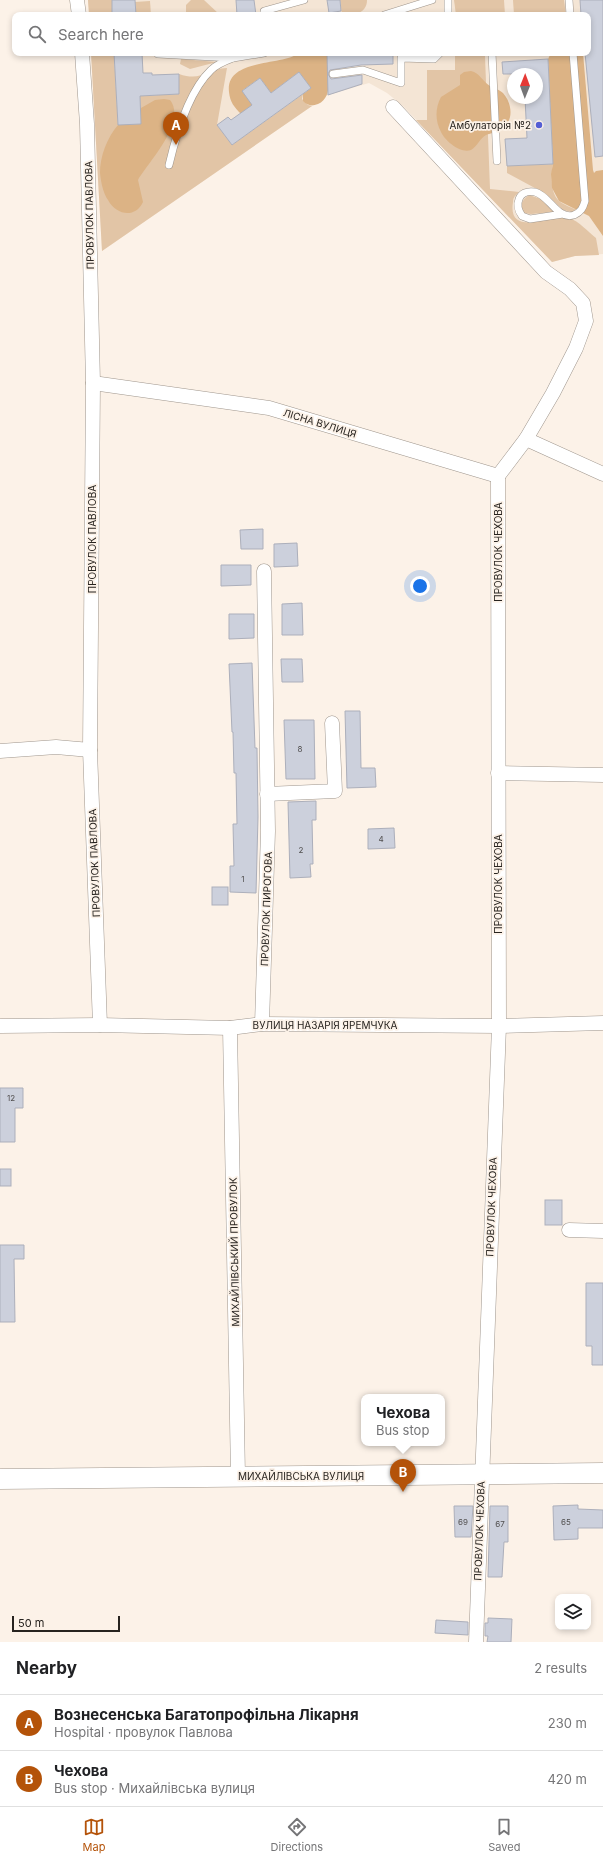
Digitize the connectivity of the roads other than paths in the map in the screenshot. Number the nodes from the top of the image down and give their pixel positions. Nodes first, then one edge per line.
1 (77, 0) edge
2 (304, 0) edge
3 (432, 0) edge
4 (448, 0) edge
5 (568, 0) edge
6 (79, 12) edge
7 (264, 12) edge
8 (394, 12) edge
9 (448, 12) edge
10 (570, 12) edge
11 (82, 56) edge
12 (232, 56) edge
13 (437, 56) edge
14 (492, 56) edge
15 (573, 56) edge
16 (333, 74) dead end
17 (393, 107) dead end
18 (497, 161) dead end
19 (169, 165) dead end
20 (563, 214) junction
21 (93, 383) junction
22 (526, 439) junction
23 (603, 474) edge
24 (498, 476) junction
25 (264, 571) dead end
26 (332, 723) dead end
27 (90, 750) junction
28 (0, 751) edge
29 (498, 773) junction
30 (603, 775) edge
31 (268, 794) junction
32 (603, 1023) edge
33 (262, 1024) junction
34 (100, 1025) junction
35 (0, 1026) edge
36 (499, 1026) junction
37 (230, 1028) junction
38 (569, 1230) dead end
39 (603, 1231) edge
40 (603, 1473) edge
41 (481, 1474) junction
42 (238, 1476) junction
43 (0, 1479) edge
44 (476, 1642) edge

1 - 6 street
2 - 7 lane
3 - 8 lane
4 - 9 lane
5 - 10 lane
11 - 21 street, ПРОВУЛОК ПАВЛОВА
12 - 19 lane
13 - 16 lane
14 - 18 lane
15 - 20 lane
17 - 22 street
20 - 20 lane
21 - 24 street, ЛІСНА ВУЛИЦЯ
21 - 27 street, ПРОВУЛОК ПАВЛОВА
22 - 23 street
22 - 24 street
24 - 29 street, ПРОВУЛОК ЧЕХОВА
25 - 31 street, ПРОВУЛОК ПИРОГОВА
26 - 31 street
27 - 28 street
27 - 34 street, ПРОВУЛОК ПАВЛОВА
29 - 30 street
29 - 36 street, ПРОВУЛОК ЧЕХОВА
31 - 33 street, ПРОВУЛОК ПИРОГОВА
32 - 36 street, ВУЛИЦЯ НАЗАРІЯ ЯРЕМЧУКА
33 - 36 street, ВУЛИЦЯ НАЗАРІЯ ЯРЕМЧУКА
33 - 37 street, ВУЛИЦЯ НАЗАРІЯ ЯРЕМЧУКА
34 - 35 street, ВУЛИЦЯ НАЗАРІЯ ЯРЕМЧУКА
34 - 37 street, ВУЛИЦЯ НАЗАРІЯ ЯРЕМЧУКА
36 - 41 street, ПРОВУЛОК ЧЕХОВА
37 - 42 street, МИХАЙЛІВСЬКИЙ ПРОВУЛОК
38 - 39 street
40 - 41 main road, МИХАЙЛІВСЬКА ВУЛИЦЯ
41 - 42 main road, МИХАЙЛІВСЬКА ВУЛИЦЯ
41 - 44 street, ПРОВУЛОК ЧЕХОВА
42 - 43 main road, МИХАЙЛІВСЬКА ВУЛИЦЯ

